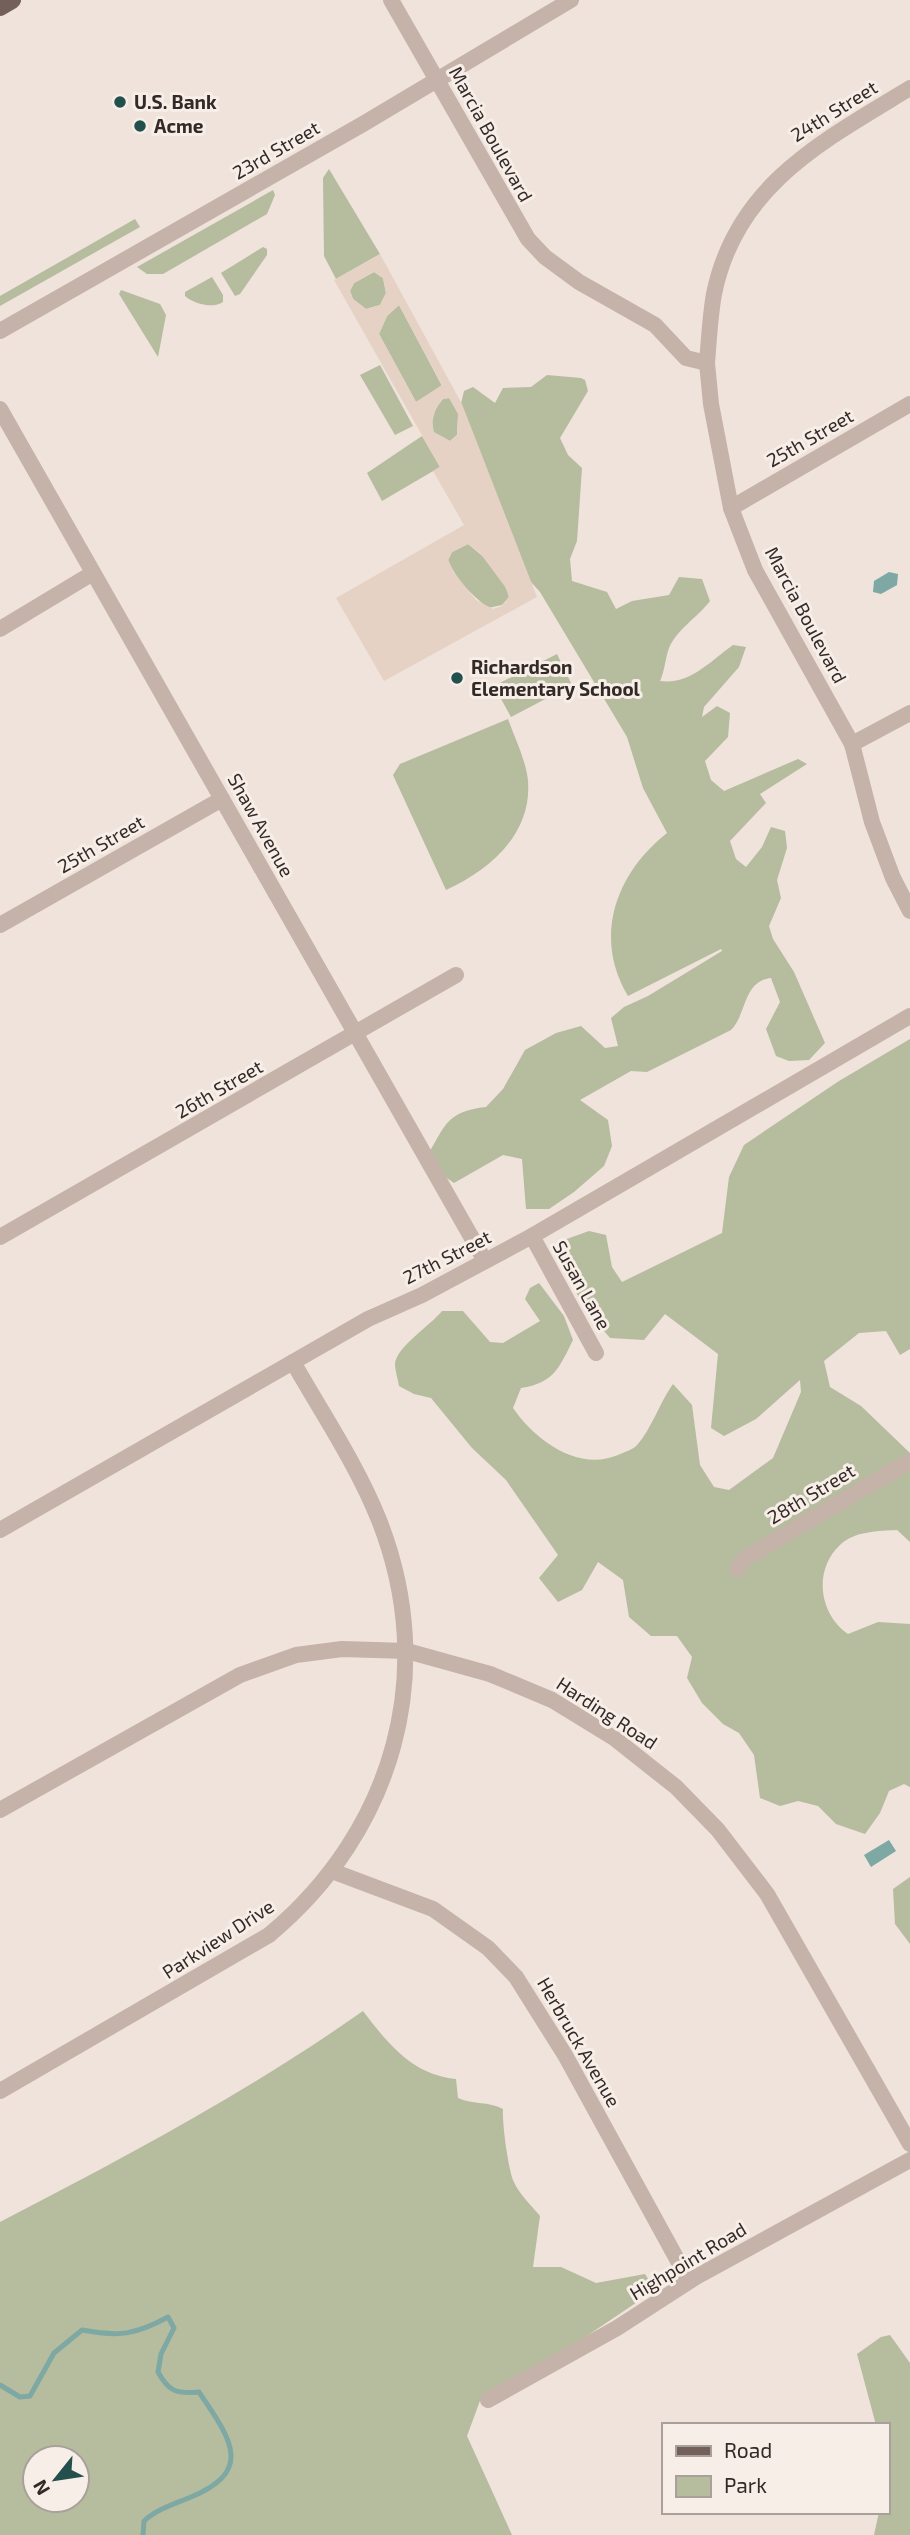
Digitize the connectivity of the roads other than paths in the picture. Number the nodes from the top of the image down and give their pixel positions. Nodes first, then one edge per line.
1 (12, 0) edge
2 (391, 0) edge
3 (570, 0) edge
4 (0, 7) edge
5 (437, 79) junction
6 (910, 88) edge
7 (0, 331) edge
8 (707, 363) junction
9 (910, 404) edge
10 (0, 410) edge
11 (731, 508) junction
12 (93, 573) junction
13 (0, 628) edge
14 (910, 713) edge
15 (852, 744) junction
16 (222, 799) junction
17 (910, 911) edge
18 (0, 925) edge
19 (456, 975) dead end
20 (910, 1016) edge
21 (356, 1035) junction
22 (532, 1236) junction
23 (0, 1237) edge
24 (485, 1261) junction
25 (596, 1353) dead end
26 (293, 1362) junction
27 (910, 1461) edge
28 (0, 1530) edge
29 (737, 1569) dead end
30 (407, 1651) junction
31 (0, 1810) edge
32 (332, 1871) junction
33 (0, 2091) edge
34 (910, 2144) edge
35 (910, 2160) edge
36 (689, 2281) junction
37 (488, 2400) dead end

1 - 4 main road
2 - 5 street, Marcia Boulevard
3 - 5 street, 23rd Street
5 - 7 street, 23rd Street
5 - 8 street, Marcia Boulevard
6 - 8 street, 24th Street
8 - 11 street, Marcia Boulevard
9 - 11 street, 25th Street
10 - 12 street, Shaw Avenue
11 - 15 street, Marcia Boulevard
12 - 13 street
12 - 16 street, Shaw Avenue
14 - 15 street
15 - 17 street, Marcia Boulevard
16 - 18 street, 25th Street
16 - 21 street, Shaw Avenue
19 - 21 street, 26th Street
20 - 22 street, 27th Street
21 - 23 street, 26th Street
21 - 24 street, Shaw Avenue
22 - 24 street, 27th Street
22 - 25 street, Susan Lane
24 - 26 street, 27th Street
26 - 28 street, 27th Street
26 - 30 street, Parkview Drive
27 - 29 street, 28th Street
30 - 31 street, Harding Road
30 - 32 street, Parkview Drive
30 - 34 street, Harding Road
32 - 33 street, Parkview Drive
32 - 36 street, Herbruck Avenue
35 - 36 street, Highpoint Road
36 - 37 street, Highpoint Road

